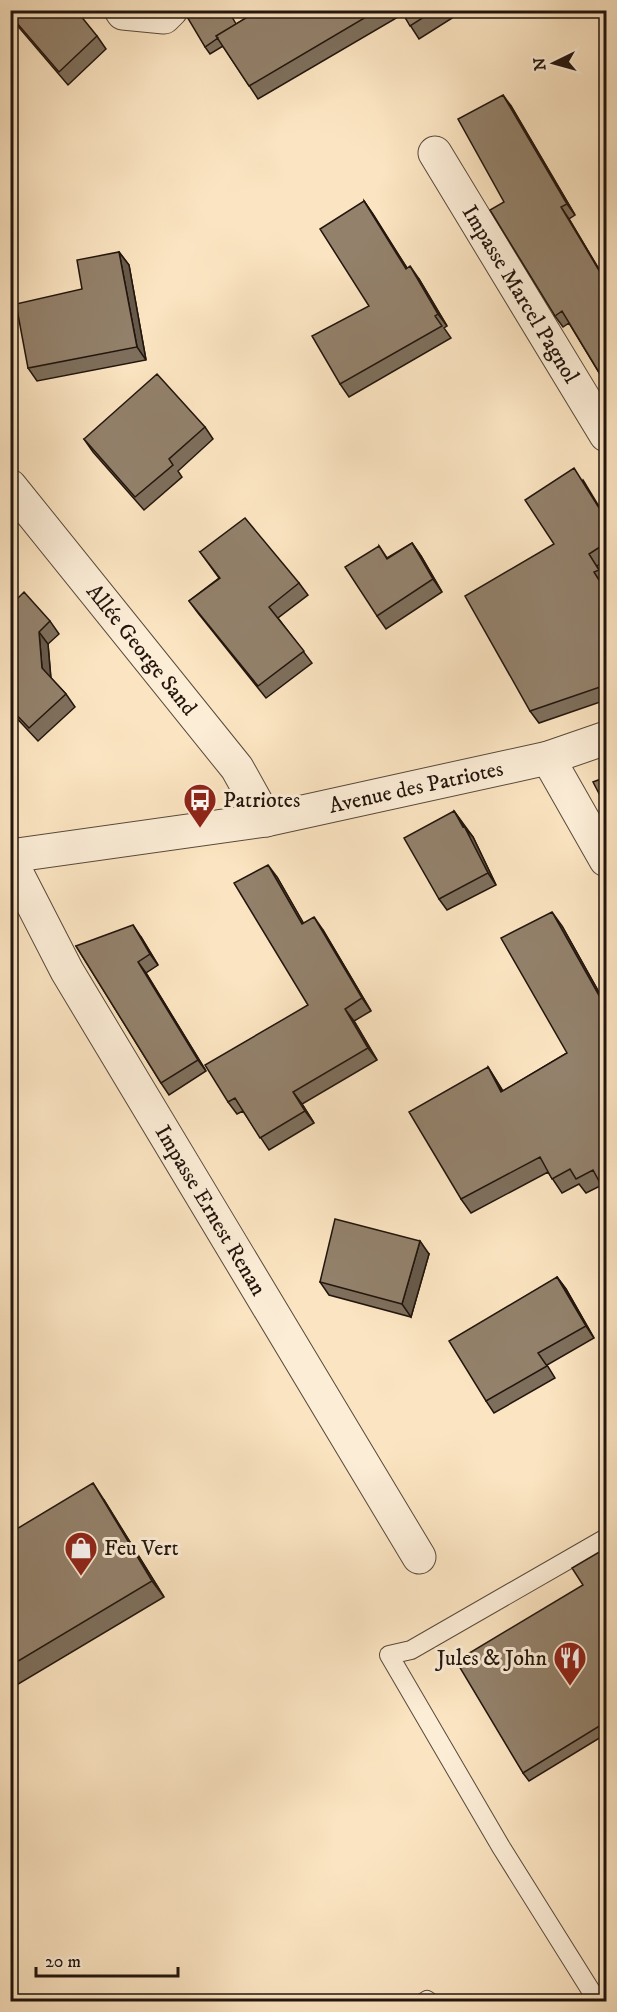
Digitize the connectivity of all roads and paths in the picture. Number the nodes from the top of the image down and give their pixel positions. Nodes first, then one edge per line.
1 (121, 10) edge
2 (171, 10) edge
3 (435, 153) dead end
4 (606, 435) edge
5 (10, 486) edge
6 (606, 738) edge
7 (548, 758) junction
8 (266, 820) junction
9 (10, 858) edge
10 (606, 860) edge
11 (606, 1538) edge
12 (419, 1557) dead end
13 (424, 2001) edge
14 (430, 2001) edge
15 (598, 2001) edge

1 - 2 street
3 - 4 street, Impasse Marcel Pagnol
5 - 8 street, Allée George Sand
6 - 7 street, Avenue des Patriotes
7 - 8 street, Avenue des Patriotes
7 - 10 street
8 - 9 street, Avenue des Patriotes
9 - 12 street, Impasse Ernest Renan
11 - 15 lane
13 - 14 lane

